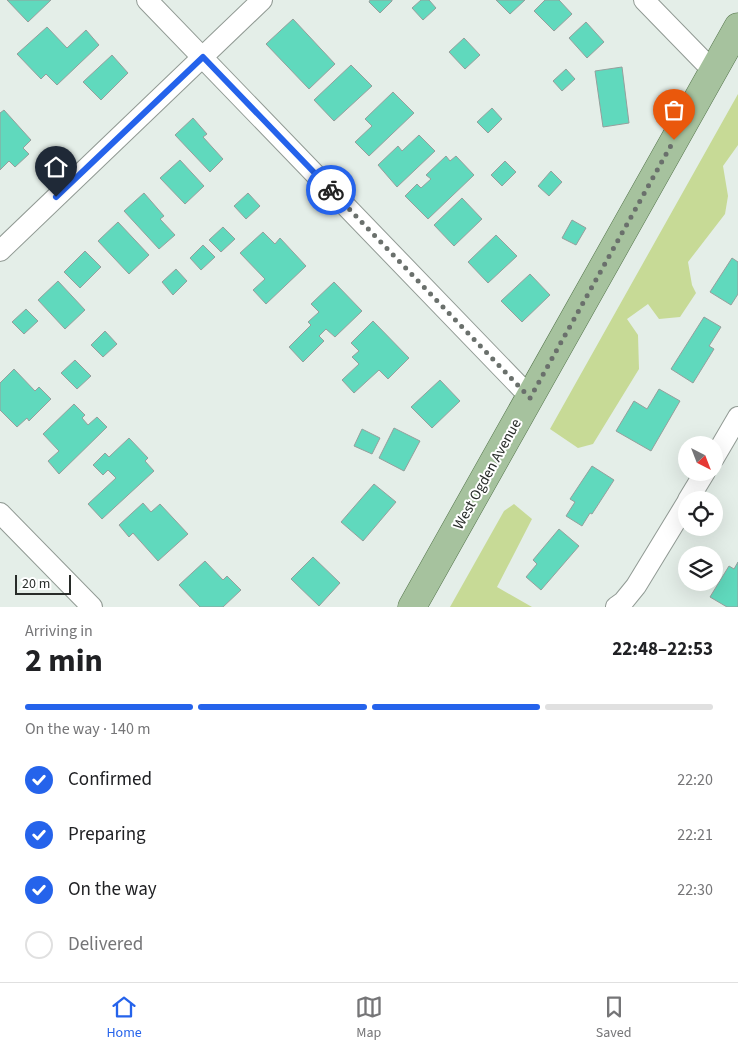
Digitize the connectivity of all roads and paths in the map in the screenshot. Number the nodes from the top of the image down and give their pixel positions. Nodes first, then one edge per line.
1 (147, 0) edge
2 (262, 0) edge
3 (644, 0) edge
4 (738, 27) edge
5 (203, 57) junction
6 (713, 71) junction
7 (0, 251) edge
8 (530, 398) junction
9 (738, 417) edge
10 (723, 443) edge
11 (0, 512) edge
12 (678, 517) edge
13 (92, 607) edge
14 (412, 607) edge
15 (616, 607) edge

1 - 5 street
2 - 5 street
3 - 6 street
4 - 6 main road, West Ogden Avenue
5 - 7 street
5 - 8 street
6 - 8 main road, West Ogden Avenue
8 - 14 main road, West Ogden Avenue
9 - 10 street
11 - 13 street
12 - 15 street

